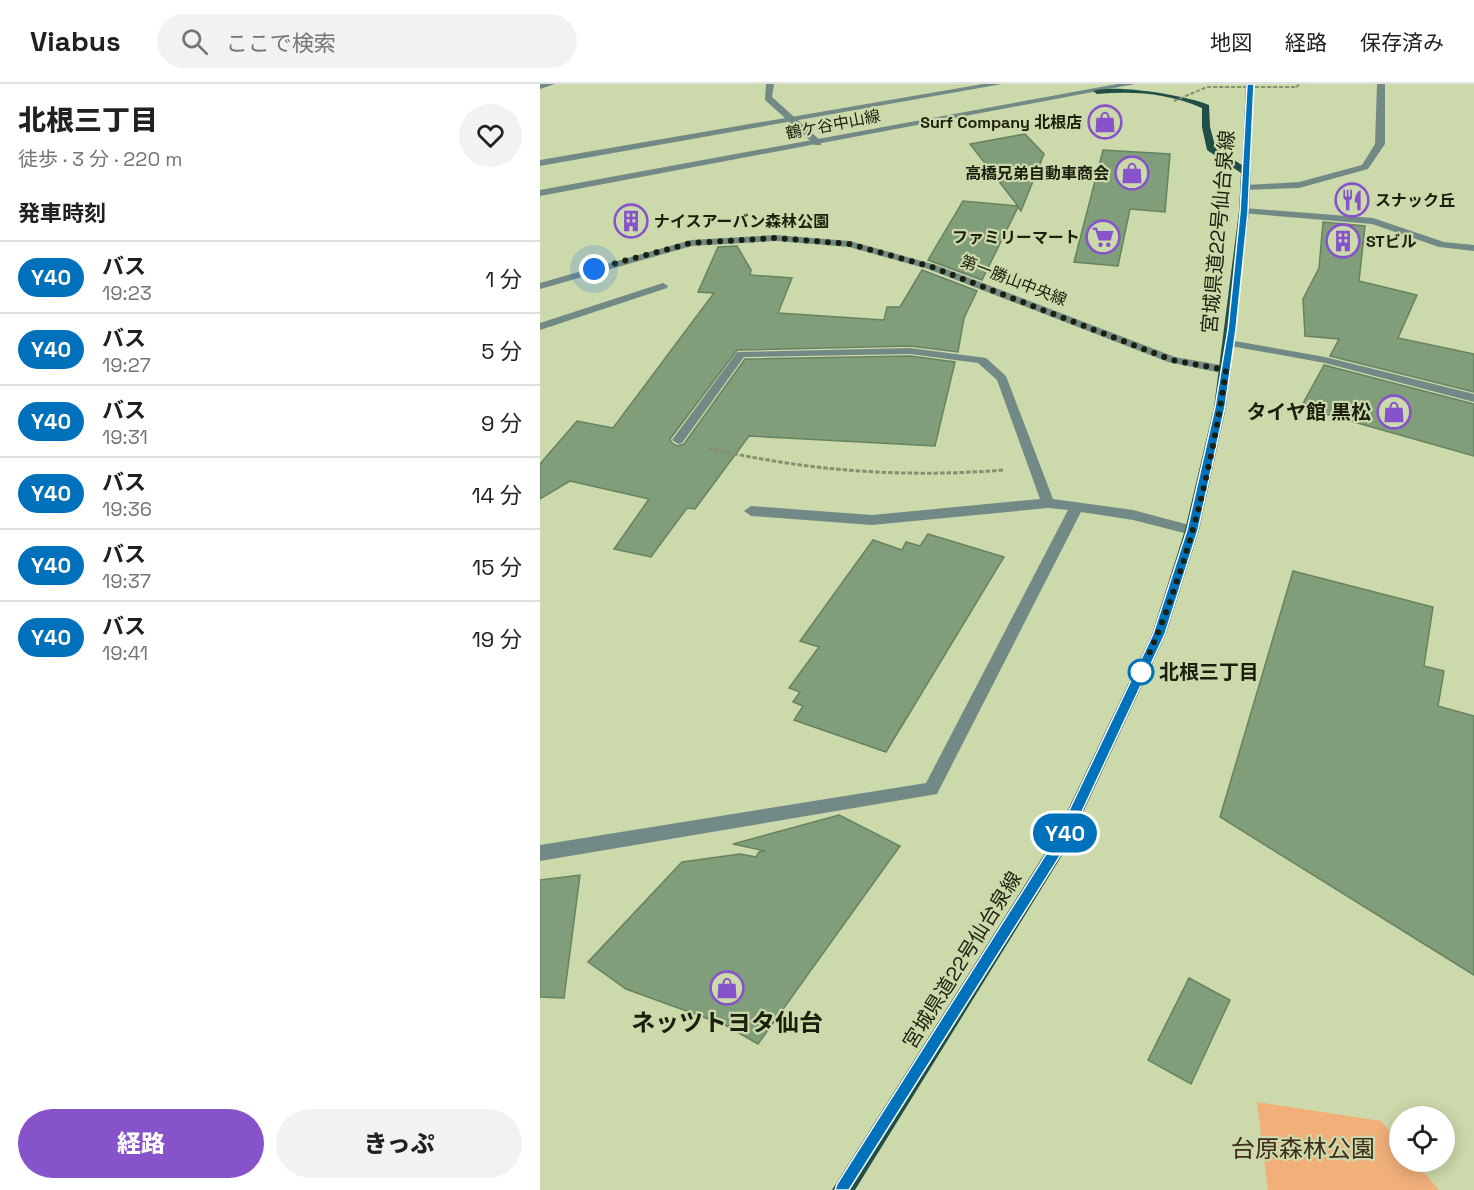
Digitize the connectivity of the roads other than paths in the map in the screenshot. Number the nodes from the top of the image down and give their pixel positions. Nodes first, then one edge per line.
1 (551, 84) edge
2 (770, 84) edge
3 (998, 84) edge
4 (1131, 84) edge
5 (1250, 84) edge
6 (1381, 84) edge
7 (540, 86) edge
8 (1097, 91) junction
9 (795, 120) junction
10 (818, 143) junction
11 (540, 163) edge
12 (1247, 173) junction
13 (1246, 189) junction
14 (540, 193) edge
15 (1244, 212) junction
16 (1474, 248) edge
17 (540, 286) edge
18 (663, 286) dead end
19 (540, 327) edge
20 (1229, 343) junction
21 (1226, 370) junction
22 (1474, 398) edge
23 (678, 440) road end
24 (1048, 503) junction
25 (1076, 508) junction
26 (751, 511) dead end
27 (1192, 530) junction
28 (540, 853) edge
29 (843, 1190) edge

1 - 7 street
2 - 9 street
3 - 9 street
4 - 8 street, 鶴ケ谷中山線
5 - 12 main road, 宮城県道22号仙台泉線
6 - 13 street
8 - 10 street, 鶴ケ谷中山線
8 - 12 main road
9 - 10 street
9 - 11 street
10 - 14 street, 鶴ケ谷中山線
12 - 13 main road, 宮城県道22号仙台泉線
13 - 15 main road, 宮城県道22号仙台泉線
15 - 16 street
15 - 20 main road, 宮城県道22号仙台泉線
17 - 21 street, 第一勝山中央線
18 - 19 street
20 - 21 main road, 宮城県道22号仙台泉線
20 - 22 street
21 - 27 main road, 宮城県道22号仙台泉線
23 - 24 street
24 - 25 street
24 - 26 street
25 - 27 street
25 - 28 street
27 - 29 main road, 宮城県道22号仙台泉線

